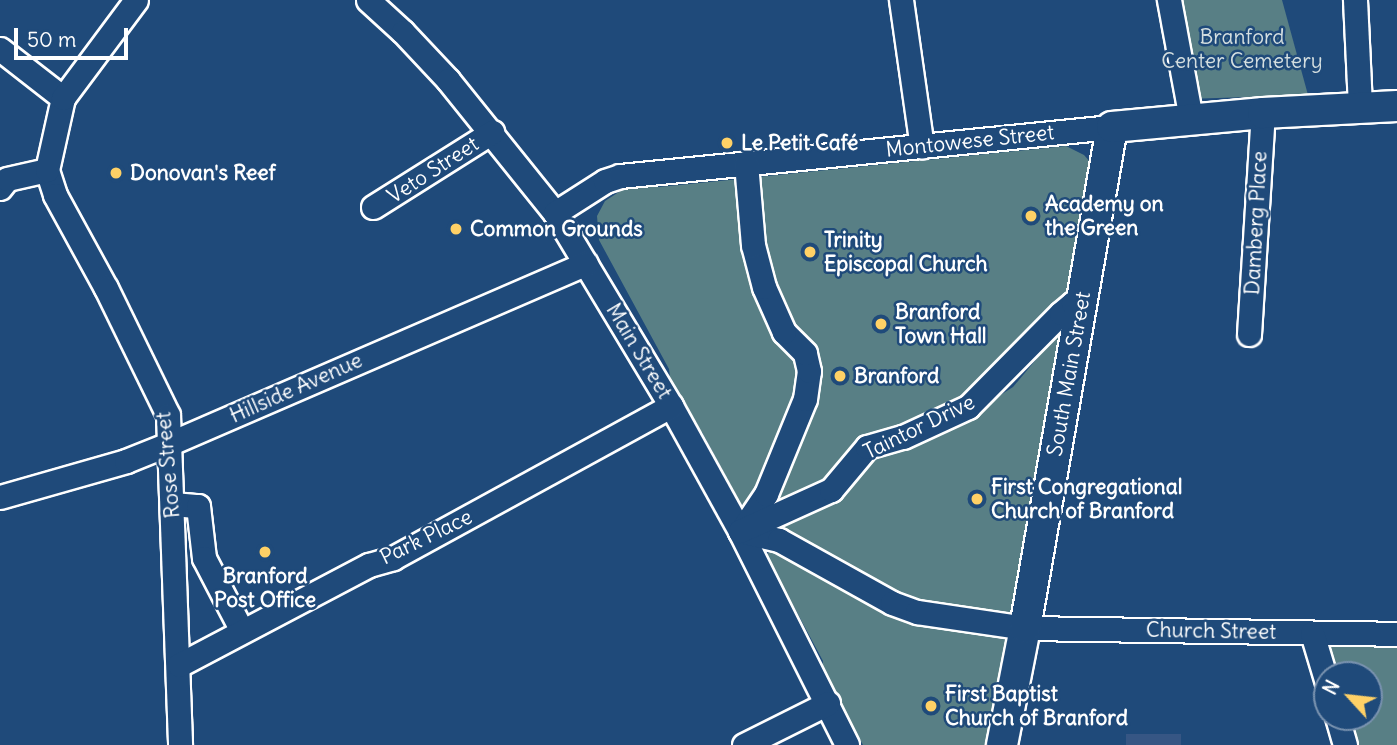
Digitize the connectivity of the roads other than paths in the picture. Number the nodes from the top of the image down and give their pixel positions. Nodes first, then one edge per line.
1 (136, 0) edge
2 (368, 0) edge
3 (901, 0) edge
4 (1169, 0) edge
5 (1356, 0) edge
6 (0, 49) edge
7 (63, 98) junction
8 (1397, 106) edge
9 (1360, 107) junction
10 (1263, 113) junction
11 (1191, 119) junction
12 (1112, 127) junction
13 (492, 132) junction
14 (922, 147) junction
15 (746, 163) junction
16 (47, 170) junction
17 (0, 187) edge
18 (373, 207) dead end
19 (555, 213) junction
20 (586, 263) junction
21 (1082, 300) junction
22 (1250, 334) dead end
23 (671, 406) junction
24 (171, 443) junction
25 (0, 497) edge
26 (173, 504) junction
27 (740, 531) junction
28 (1025, 628) junction
29 (242, 631) junction
30 (1312, 633) junction
31 (1397, 634) edge
32 (1320, 661) edge
33 (179, 665) junction
34 (828, 703) junction
35 (180, 745) edge
36 (744, 745) edge
37 (848, 745) edge
38 (1002, 745) edge

1 - 7 street
2 - 13 street, Main Street
3 - 14 street
4 - 11 street
5 - 9 street
6 - 7 street
7 - 16 street
8 - 9 main road, Montowese Street
9 - 10 main road, Montowese Street
10 - 11 main road, Montowese Street
10 - 22 street, Damberg Place
11 - 12 main road, Montowese Street
12 - 14 street, Montowese Street
12 - 21 main road, South Main Street
13 - 18 street, Veto Street
13 - 19 street, Main Street
14 - 15 street, Montowese Street
15 - 19 street, Montowese Street
15 - 27 street
16 - 17 street
16 - 24 street, Rose Street
19 - 20 street, Main Street
20 - 23 street, Main Street
20 - 24 street, Hillside Avenue
21 - 27 street, Taintor Drive
21 - 28 main road, South Main Street
23 - 27 street, Main Street
23 - 29 street, Park Place
24 - 25 street, Hillside Avenue
24 - 26 street, Rose Street
26 - 29 street
26 - 33 street, Rose Street
27 - 28 street, Church Street
27 - 34 street, Main Street
28 - 30 street, Church Street
28 - 38 main road, South Main Street
29 - 33 street, Park Place
30 - 31 street, Church Street
30 - 32 street
33 - 35 street, Rose Street
34 - 36 street
34 - 37 street, Main Street

